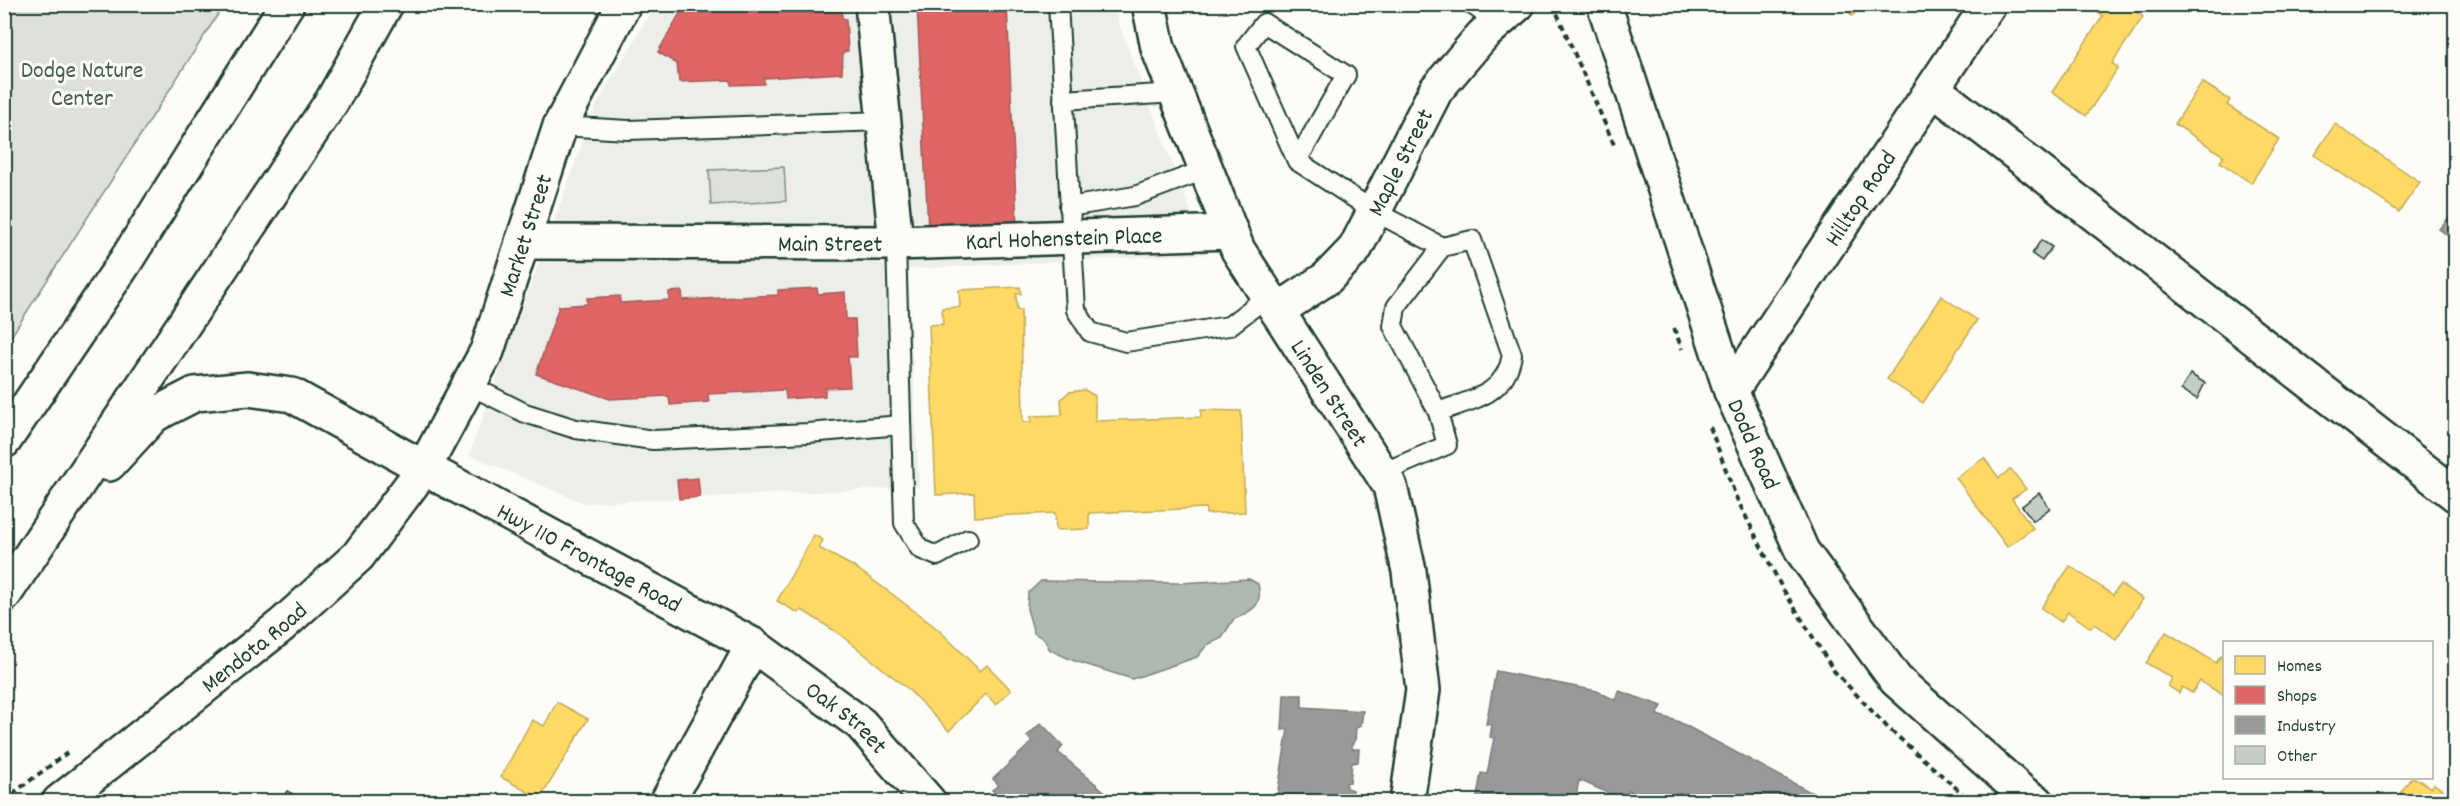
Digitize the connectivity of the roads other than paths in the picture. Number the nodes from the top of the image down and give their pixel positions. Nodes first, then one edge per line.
1 (287, 4) edge
2 (386, 4) edge
3 (624, 4) edge
4 (872, 4) edge
5 (1058, 4) edge
6 (1149, 4) edge
7 (1604, 4) edge
8 (1989, 4) edge
9 (1495, 10) edge
10 (1933, 88) junction
11 (1176, 93) junction
12 (1063, 100) junction
13 (883, 121) junction
14 (560, 126) junction
15 (1297, 161) junction
16 (1207, 169) junction
17 (1374, 211) junction
18 (1070, 222) junction
19 (1231, 232) junction
20 (522, 242) junction
21 (896, 243) junction
22 (1442, 247) junction
23 (1272, 303) junction
24 (469, 386) junction
25 (1731, 391) junction
26 (1438, 412) junction
27 (902, 425) junction
28 (4, 441) edge
29 (424, 468) junction
30 (1382, 473) junction
31 (2456, 495) edge
32 (47, 532) junction
33 (968, 539) dead end
34 (4, 595) edge
35 (753, 645) junction
36 (59, 801) edge
37 (667, 801) edge
38 (928, 801) edge
39 (1407, 801) edge
40 (2037, 801) edge

1 - 28 main road
2 - 32 main road
3 - 14 main road, Market Street
4 - 13 main road, Main Street
5 - 12 lane
6 - 11 main road, Linden Street
7 - 25 main road, Dodd Road
8 - 10 main road, Hilltop Road
9 - 17 main road, Maple Street
10 - 25 main road, Hilltop Road
10 - 31 main road
11 - 12 lane
11 - 16 main road, Linden Street
12 - 18 lane
13 - 14 lane
13 - 21 main road, Main Street
14 - 20 main road, Market Street
15 - 15 lane
15 - 17 lane
16 - 18 lane
16 - 19 main road, Linden Street
17 - 22 lane
17 - 23 main road, Maple Street
18 - 19 main road, Karl Hohenstein Place
18 - 21 main road, Karl Hohenstein Place
18 - 23 lane
19 - 23 main road, Linden Street
20 - 21 main road, Main Street
20 - 24 main road, Market Street
21 - 27 lane
22 - 26 lane
22 - 26 lane
23 - 30 main road, Linden Street
24 - 27 lane
24 - 29 main road, Market Street
25 - 40 main road, Dodd Road
26 - 30 lane
27 - 33 lane
29 - 32 main road, Hwy 110 Frontage Road
29 - 35 main road, Hwy 110 Frontage Road
29 - 36 main road, Mendota Road
30 - 39 main road, Linden Street
32 - 34 main road
35 - 37 main road
35 - 38 main road, Oak Street

